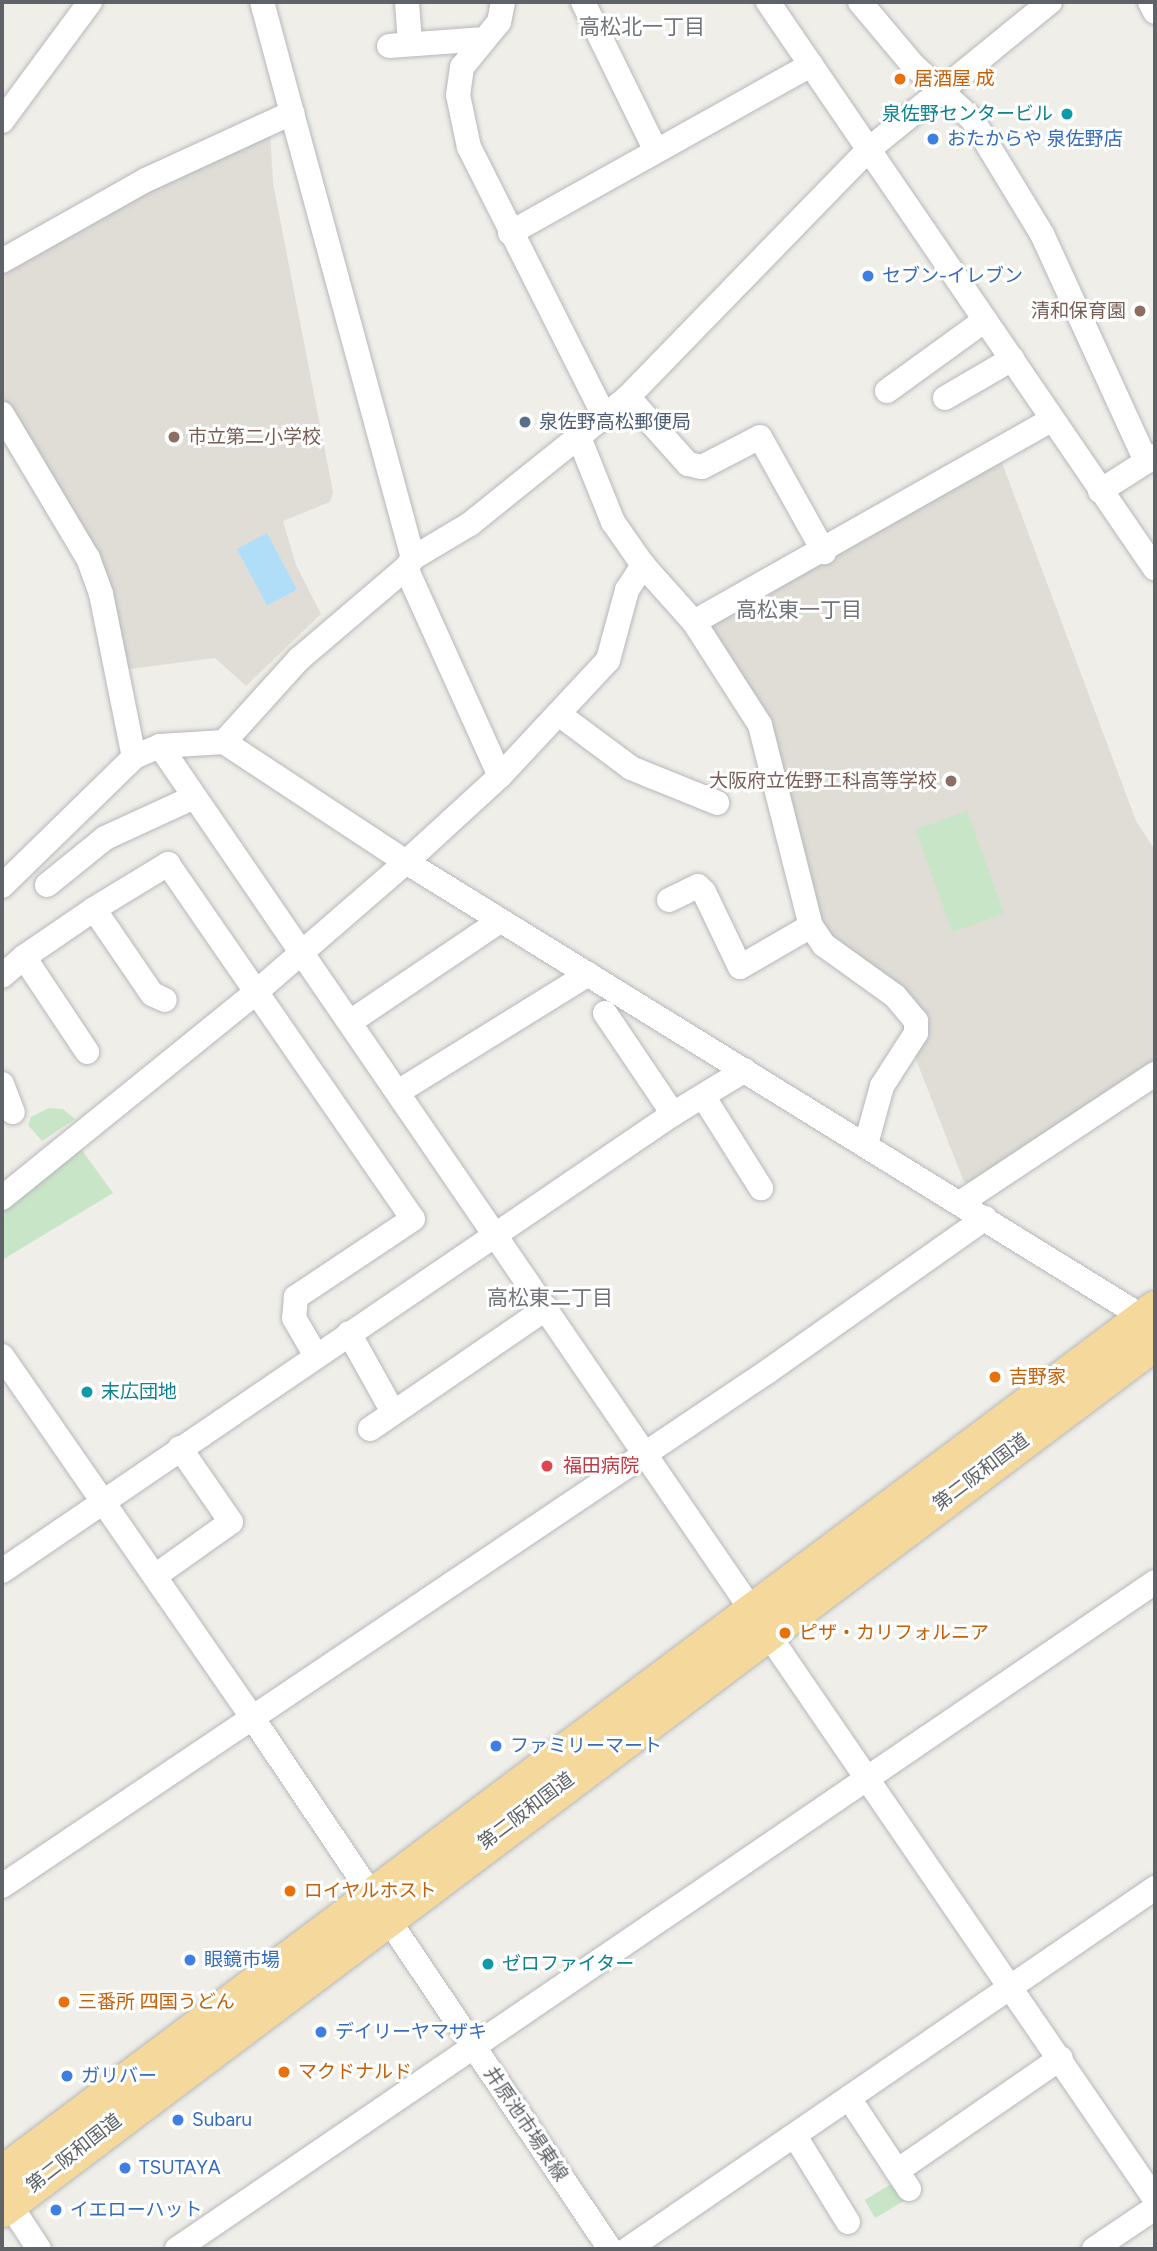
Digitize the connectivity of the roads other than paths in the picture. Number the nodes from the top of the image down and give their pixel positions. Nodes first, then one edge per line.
1 (90, 2) edge
2 (262, 2) edge
3 (407, 2) edge
4 (503, 2) edge
5 (583, 2) edge
6 (768, 2) edge
7 (860, 2) edge
8 (1050, 2) edge
9 (1150, 2) edge
10 (1155, 12) edge
11 (485, 38) junction
12 (811, 65) junction
13 (944, 89) junction
14 (292, 113) junction
15 (2, 121) edge
16 (655, 149) junction
17 (869, 149) junction
18 (510, 233) junction
19 (2, 261) edge
20 (985, 320) junction
21 (1012, 359) junction
22 (887, 391) dead end
23 (628, 397) junction
24 (945, 398) dead end
25 (2, 414) edge
26 (603, 414) junction
27 (1051, 420) junction
28 (578, 435) junction
29 (1150, 458) edge
30 (1100, 491) junction
31 (824, 552) junction
32 (410, 563) junction
33 (643, 565) junction
34 (1155, 569) edge
35 (694, 622) junction
36 (560, 715) junction
37 (224, 743) junction
38 (160, 746) junction
39 (134, 757) junction
40 (500, 776) junction
41 (194, 797) junction
42 (717, 803) dead end
43 (406, 862) junction
44 (47, 885) dead end
45 (2, 886) edge
46 (669, 900) dead end
47 (94, 909) junction
48 (500, 921) junction
49 (811, 926) junction
50 (299, 953) junction
51 (24, 957) junction
52 (588, 974) junction
53 (2, 976) edge
54 (255, 993) junction
55 (165, 1000) dead end
56 (605, 1013) dead end
57 (350, 1022) junction
58 (87, 1052) dead end
59 (746, 1070) junction
60 (1155, 1073) edge
61 (2, 1084) edge
62 (398, 1092) junction
63 (703, 1096) junction
64 (13, 1112) dead end
65 (673, 1114) junction
66 (866, 1144) junction
67 (761, 1188) dead end
68 (2, 1198) edge
69 (960, 1203) junction
70 (985, 1218) junction
71 (496, 1234) junction
72 (547, 1308) junction
73 (1152, 1323) edge
74 (349, 1334) junction
75 (2, 1356) edge
76 (316, 1356) junction
77 (393, 1412) junction
78 (370, 1429) dead end
79 (180, 1448) junction
80 (644, 1452) junction
81 (104, 1500) junction
82 (2, 1571) edge
83 (155, 1576) junction
84 (1155, 1582) edge
85 (761, 1619) junction
86 (252, 1717) junction
87 (867, 1776) junction
88 (2, 1886) edge
89 (1155, 1888) edge
90 (376, 1907) junction
91 (1013, 1987) junction
92 (473, 2045) junction
93 (1061, 2058) junction
94 (849, 2098) junction
95 (795, 2136) junction
96 (4, 2195) edge
97 (1155, 2199) edge
98 (1155, 2208) edge
99 (848, 2222) dead end
100 (39, 2249) edge
101 (177, 2249) edge
102 (610, 2249) edge
103 (628, 2249) edge
104 (1094, 2249) edge

1 - 15 street
2 - 14 street
3 - 11 street
4 - 11 street
5 - 16 street
6 - 12 street
7 - 13 street
8 - 13 street
9 - 10 street
11 - 18 street
12 - 16 street
12 - 17 street
13 - 17 street
13 - 29 street
14 - 19 street
14 - 32 street
16 - 18 street
17 - 20 street
17 - 23 street
18 - 26 street
20 - 21 street
20 - 22 street
21 - 24 street
21 - 27 street
23 - 26 street
23 - 31 street
25 - 39 street
26 - 28 street
27 - 30 street
27 - 31 street
28 - 32 street
28 - 33 street
29 - 30 street
30 - 34 street
31 - 35 street
32 - 37 street
32 - 40 street
33 - 35 street
33 - 36 street
35 - 49 street
36 - 40 street
36 - 42 street
37 - 38 street
37 - 43 street
38 - 39 street
38 - 41 street
39 - 45 street
40 - 43 street
41 - 44 street
41 - 50 street
43 - 48 street
43 - 50 street
46 - 49 street
47 - 51 street
47 - 54 street
47 - 55 street
48 - 52 street
48 - 57 street
49 - 66 street
50 - 54 street
50 - 57 street
51 - 53 street
51 - 58 street
52 - 59 street
52 - 62 street
54 - 68 street
54 - 76 street
56 - 65 street
57 - 62 street
59 - 63 street
59 - 66 street
60 - 69 street
61 - 64 street
62 - 71 street
63 - 65 street
63 - 67 street
65 - 71 street
66 - 69 street
69 - 70 street
70 - 73 street
70 - 80 street
71 - 72 street
71 - 74 street
72 - 77 street
72 - 80 street
73 - 85 highway, 第二阪和国道
74 - 76 street
74 - 77 street
75 - 81 street, 井原池市場東線
76 - 79 street
77 - 78 street
79 - 81 street
79 - 83 street
80 - 85 street
80 - 86 street
81 - 82 street
81 - 83 street, 井原池市場東線
83 - 86 street, 井原池市場東線
84 - 87 street
85 - 87 street
85 - 90 highway, 第二阪和国道
86 - 88 street
86 - 90 street, 井原池市場東線
87 - 91 street
87 - 92 street
89 - 91 street
90 - 92 street, 井原池市場東線
90 - 96 highway, 第二阪和国道
91 - 93 street
91 - 94 street
92 - 101 street
92 - 102 street, 井原池市場東線
93 - 94 street
93 - 97 street
94 - 95 street
95 - 99 street
95 - 103 street
96 - 100 street
98 - 104 street

